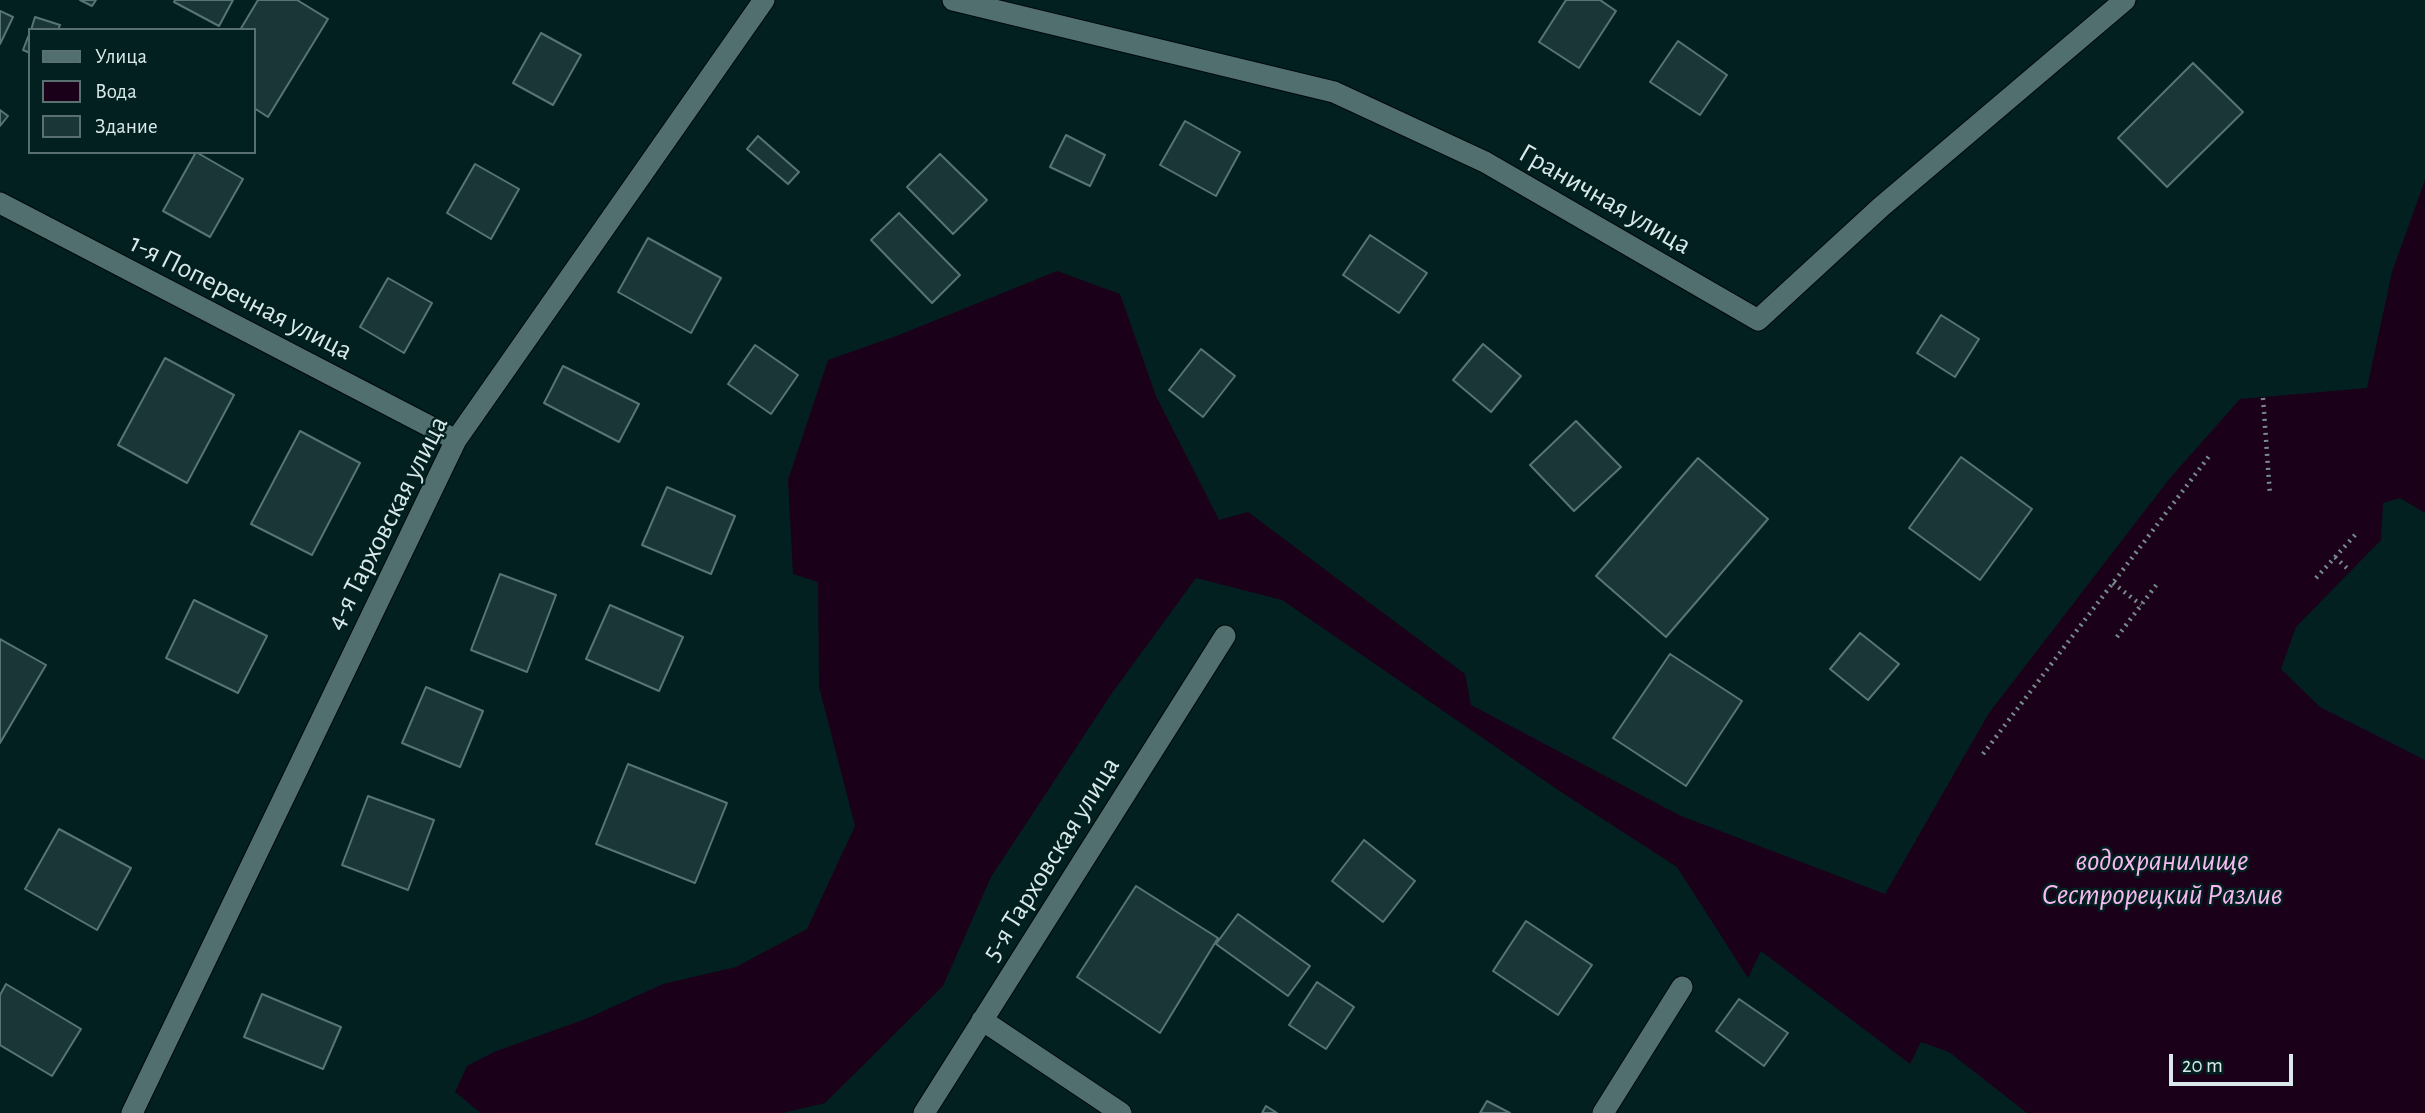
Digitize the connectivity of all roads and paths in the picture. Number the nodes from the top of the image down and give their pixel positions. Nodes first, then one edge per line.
1 (764, 0) edge
2 (953, 0) edge
3 (2125, 0) edge
4 (0, 203) edge
5 (2263, 398) dead end
6 (456, 440) junction
7 (2210, 455) dead end
8 (2270, 495) dead end
9 (2356, 534) dead end
10 (2335, 557) junction
11 (2350, 572) dead end
12 (2316, 578) dead end
13 (2113, 583) junction
14 (2157, 584) dead end
15 (2141, 605) junction
16 (1225, 635) dead end
17 (2117, 637) dead end
18 (1983, 754) dead end
19 (1682, 987) dead end
20 (982, 1020) junction
21 (132, 1113) edge
22 (924, 1113) edge
23 (1121, 1113) edge
24 (1603, 1113) edge

1 - 6 street, 4-я Тарховская улица
2 - 3 street, Граничная улица
4 - 6 street, 1-я Поперечная улица
5 - 8 path
6 - 21 street, 4-я Тарховская улица
7 - 13 path
9 - 10 path
10 - 11 path
10 - 12 path
13 - 15 path
13 - 18 path
14 - 15 path
15 - 17 path
16 - 20 street, 5-я Тарховская улица
19 - 24 street
20 - 22 street, 5-я Тарховская улица
20 - 23 street

